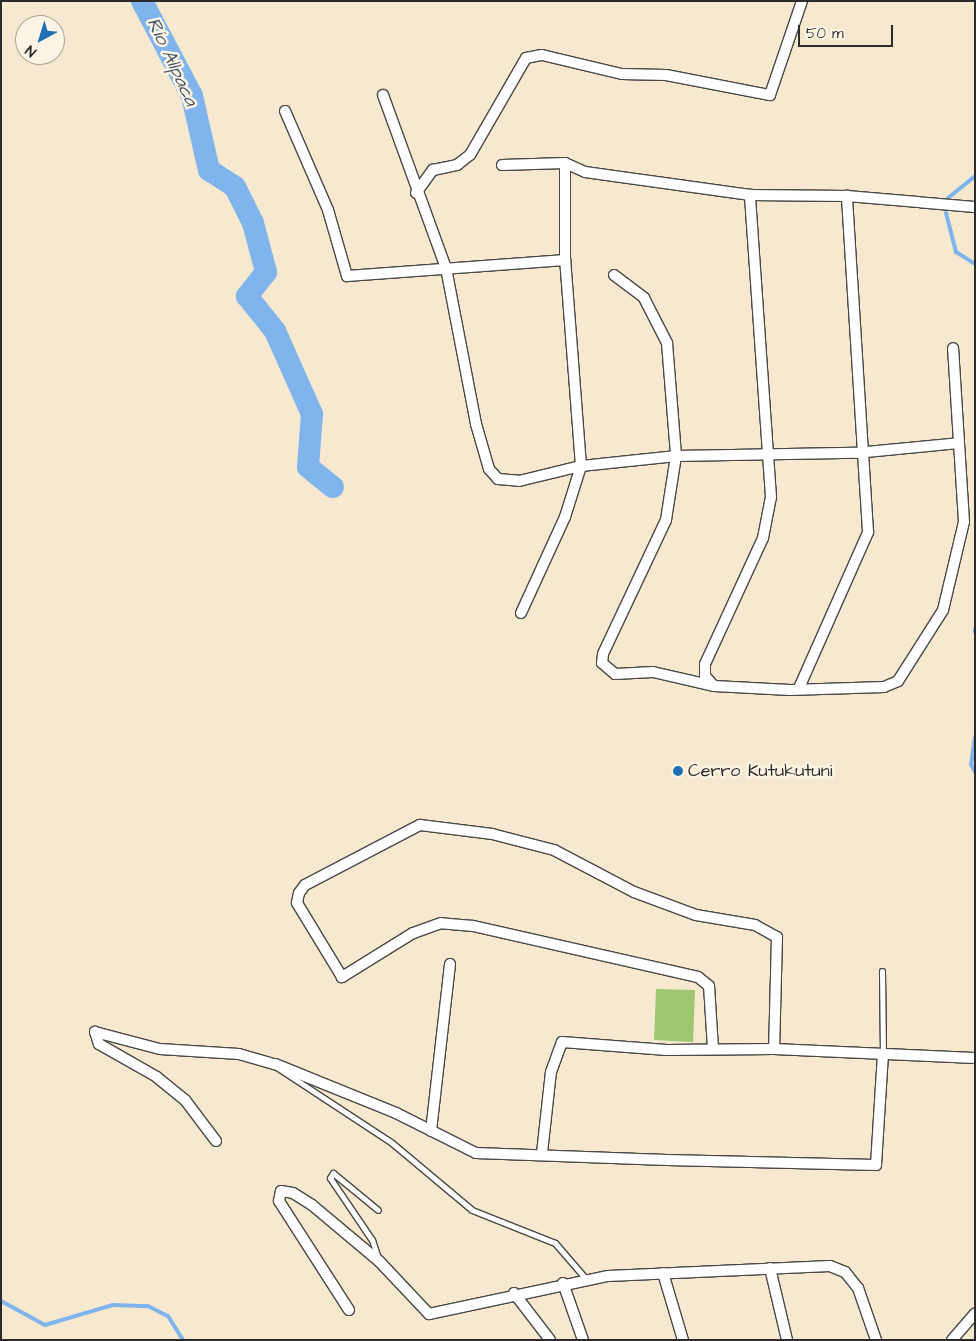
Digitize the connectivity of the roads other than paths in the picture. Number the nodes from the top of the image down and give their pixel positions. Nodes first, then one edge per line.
1 (802, 1) edge
2 (383, 95) dead end
3 (284, 111) dead end
4 (565, 163) junction
5 (502, 166) dead end
6 (416, 193) junction
7 (750, 195) junction
8 (847, 196) junction
9 (975, 206) edge
10 (565, 260) junction
11 (446, 268) junction
12 (614, 275) dead end
13 (953, 348) dead end
14 (959, 443) junction
15 (865, 448) junction
16 (770, 455) junction
17 (676, 456) junction
18 (581, 466) junction
19 (521, 613) dead end
20 (714, 686) junction
21 (799, 688) junction
22 (450, 964) dead end
23 (882, 971) dead end
24 (713, 1049) junction
25 (774, 1049) junction
26 (884, 1054) junction
27 (975, 1058) edge
28 (275, 1064) junction
29 (431, 1131) junction
30 (216, 1141) dead end
31 (542, 1153) junction
32 (378, 1210) dead end
33 (379, 1261) junction
34 (770, 1268) junction
35 (663, 1273) junction
36 (587, 1280) junction
37 (563, 1283) junction
38 (514, 1293) junction
39 (349, 1310) dead end
40 (975, 1314) edge
41 (550, 1340) edge
42 (583, 1340) edge
43 (683, 1340) edge
44 (787, 1340) edge
45 (876, 1340) edge
46 (952, 1340) edge

1 - 6 street
2 - 6 street
3 - 11 street
4 - 5 street
4 - 7 street
4 - 10 street
6 - 11 street
7 - 8 street
7 - 16 street
8 - 9 street
8 - 15 street
10 - 11 street
10 - 18 street
11 - 18 street
12 - 17 street
13 - 14 street
14 - 15 street
14 - 21 street
15 - 16 street
15 - 21 street
16 - 17 street
16 - 20 street
17 - 18 street
17 - 20 street
18 - 19 street
20 - 21 street
22 - 29 street
23 - 26 lane
24 - 25 street
24 - 25 street
24 - 31 street
25 - 26 street
26 - 27 street
26 - 31 street
28 - 29 street
28 - 30 street
28 - 36 lane
29 - 31 street
32 - 33 lane
33 - 38 street
33 - 39 street
34 - 35 street
34 - 44 street
34 - 45 street
35 - 36 street
35 - 43 street
36 - 37 street
37 - 38 street
37 - 42 street
38 - 41 street
40 - 46 street

